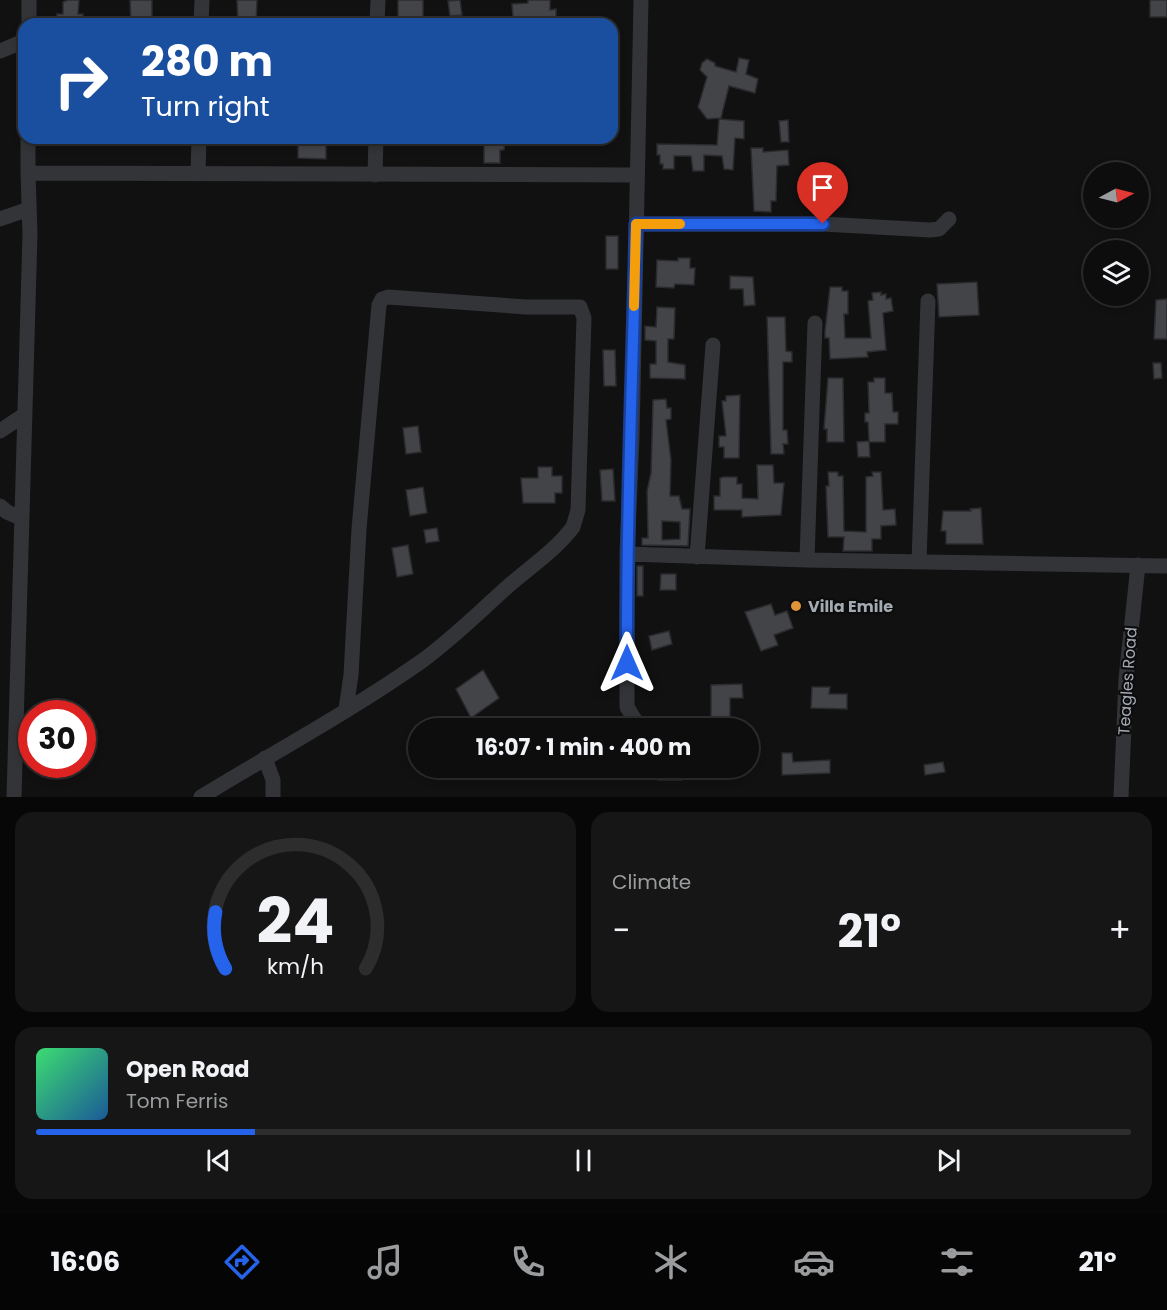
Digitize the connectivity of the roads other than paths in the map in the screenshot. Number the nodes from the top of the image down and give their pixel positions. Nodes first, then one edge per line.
1 (29, 0) edge
2 (202, 0) edge
3 (378, 0) edge
4 (641, 0) edge
5 (29, 18) edge
6 (201, 18) edge
7 (377, 18) edge
8 (18, 44) edge
9 (0, 51) edge
10 (28, 144) edge
11 (199, 144) edge
12 (376, 144) edge
13 (28, 173) junction
14 (198, 174) junction
15 (375, 175) junction
16 (637, 175) junction
17 (30, 209) junction
18 (0, 219) edge
19 (949, 219) dead end
20 (636, 224) junction
21 (928, 301) dead end
22 (815, 323) dead end
23 (713, 345) dead end
24 (24, 415) junction
25 (0, 432) edge
26 (0, 506) edge
27 (21, 518) junction
28 (627, 554) junction
29 (697, 557) junction
30 (807, 560) junction
31 (919, 562) junction
32 (1138, 565) junction
33 (1167, 566) edge
34 (346, 709) junction
35 (634, 718) edge
36 (265, 758) junction
37 (14, 797) edge
38 (201, 797) edge
39 (273, 797) edge
40 (1121, 797) edge

1 - 5 street
2 - 6 street
3 - 7 street
4 - 16 street
8 - 9 street
10 - 13 street
11 - 14 street
12 - 15 street
13 - 14 street
13 - 17 street
14 - 15 street
15 - 16 street
16 - 20 street
17 - 18 street
17 - 24 street
19 - 20 street
20 - 28 street
21 - 31 street
22 - 30 street
23 - 29 street
24 - 25 street
24 - 27 street
26 - 27 street
27 - 37 street
28 - 29 street
28 - 35 street
29 - 30 street
30 - 31 street
31 - 32 street
32 - 33 street
32 - 40 street, Teagles Road
34 - 34 street
34 - 36 street
36 - 38 street
36 - 39 street

